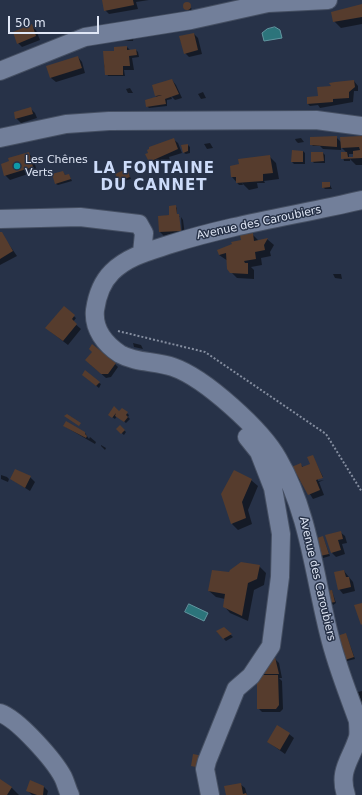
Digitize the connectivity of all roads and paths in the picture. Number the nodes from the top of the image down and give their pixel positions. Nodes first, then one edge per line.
1 (328, 0) edge
2 (0, 71) edge
3 (362, 126) edge
4 (0, 138) edge
5 (362, 200) edge
6 (0, 219) edge
7 (142, 253) junction
8 (114, 329) dead end
9 (235, 411) junction
10 (362, 492) edge
11 (0, 713) edge
12 (70, 795) edge
13 (210, 795) edge
14 (346, 795) edge

1 - 2 street
3 - 4 street
5 - 7 street, Avenue des Caroubiers
6 - 7 street
7 - 9 street, Avenue des Caroubiers
8 - 10 path
9 - 13 street
9 - 14 street, Avenue des Caroubiers
11 - 12 street

